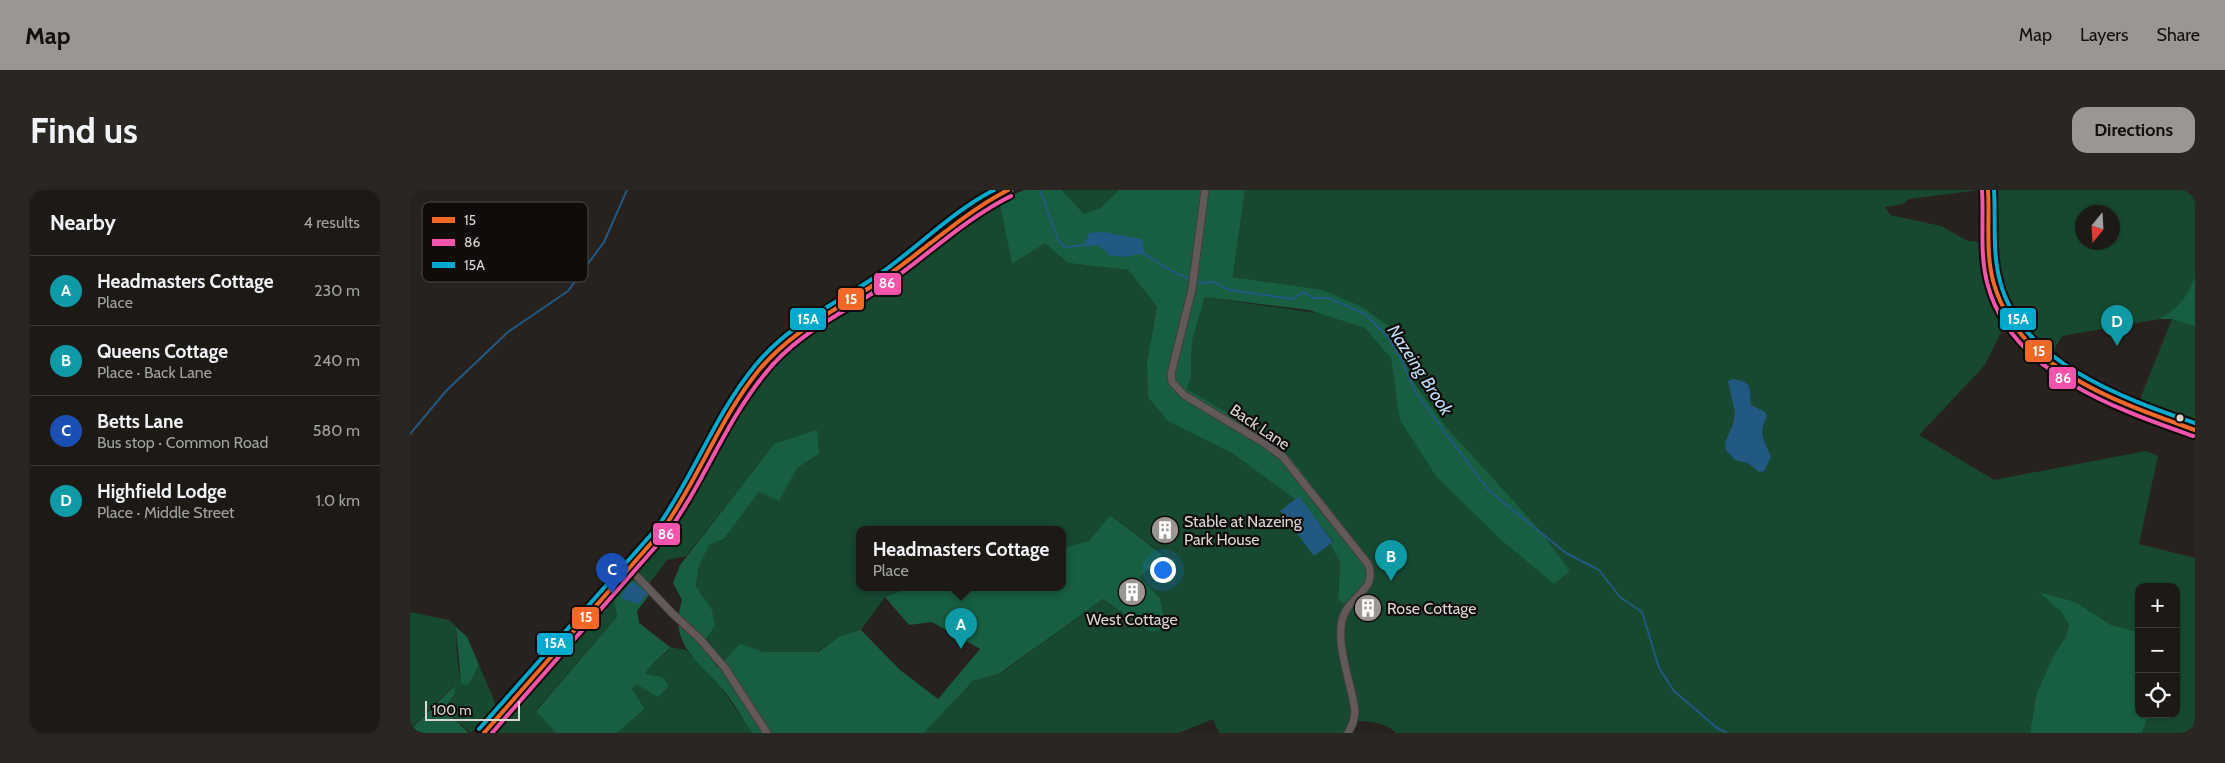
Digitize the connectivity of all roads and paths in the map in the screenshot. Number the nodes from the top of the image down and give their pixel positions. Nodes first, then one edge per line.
1 (1008, 190) edge
2 (1205, 190) edge
3 (1988, 190) edge
4 (2195, 430) edge
5 (630, 569) junction
6 (484, 733) edge
7 (767, 733) edge
8 (1348, 733) edge

1 - 5 street
2 - 8 street, Back Lane
3 - 4 street
5 - 6 street
5 - 7 street

